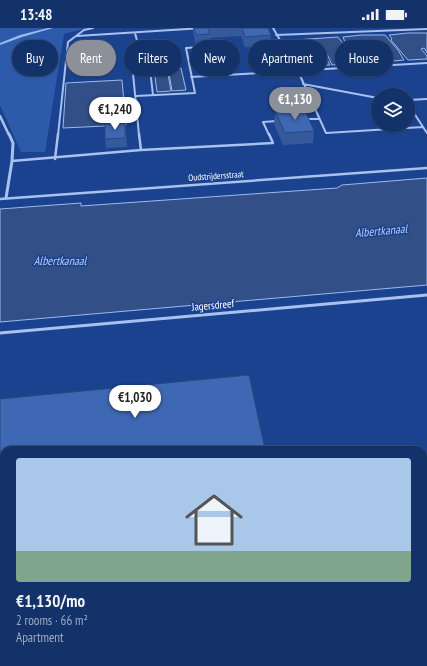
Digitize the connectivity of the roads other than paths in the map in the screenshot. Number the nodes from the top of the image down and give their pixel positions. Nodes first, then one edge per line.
1 (93, 28) edge
2 (203, 28) edge
3 (273, 28) edge
4 (427, 28) edge
5 (135, 33) junction
6 (276, 35) junction
7 (75, 36) junction
8 (137, 40) edge
9 (279, 40) edge
10 (190, 48) edge
11 (427, 63) edge
12 (327, 69) edge
13 (190, 71) edge
14 (248, 74) edge
15 (134, 76) edge
16 (151, 76) edge
17 (300, 76) edge
18 (191, 77) joint
19 (303, 84) junction
20 (153, 95) junction
21 (136, 96) junction
22 (371, 97) edge
23 (427, 99) edge
24 (415, 100) edge
25 (415, 115) edge
26 (0, 116) edge
27 (305, 119) edge
28 (319, 119) junction
29 (284, 120) edge
30 (423, 127) junction
31 (427, 133) edge
32 (141, 150) junction
33 (55, 158) junction
34 (12, 161) junction
35 (427, 168) edge
36 (6, 198) junction
37 (0, 199) edge
38 (427, 295) edge
39 (0, 333) edge

1 - 7 lane
2 - 5 lane
3 - 6 lane
4 - 6 lane
5 - 7 lane
5 - 8 lane
6 - 9 lane
7 - 33 lane
10 - 13 lane
11 - 12 lane
14 - 18 lane
15 - 21 lane
16 - 20 lane
17 - 19 lane
18 - 20 lane
19 - 22 lane
19 - 28 lane
20 - 21 lane
21 - 32 lane
23 - 24 lane
25 - 30 lane
26 - 34 street
27 - 28 lane
28 - 30 lane
29 - 32 lane
30 - 31 lane
32 - 33 lane
33 - 34 lane
34 - 36 street
35 - 36 lane, Oudstrijdersstraat
36 - 37 lane
38 - 39 lane, Jagersdreef

